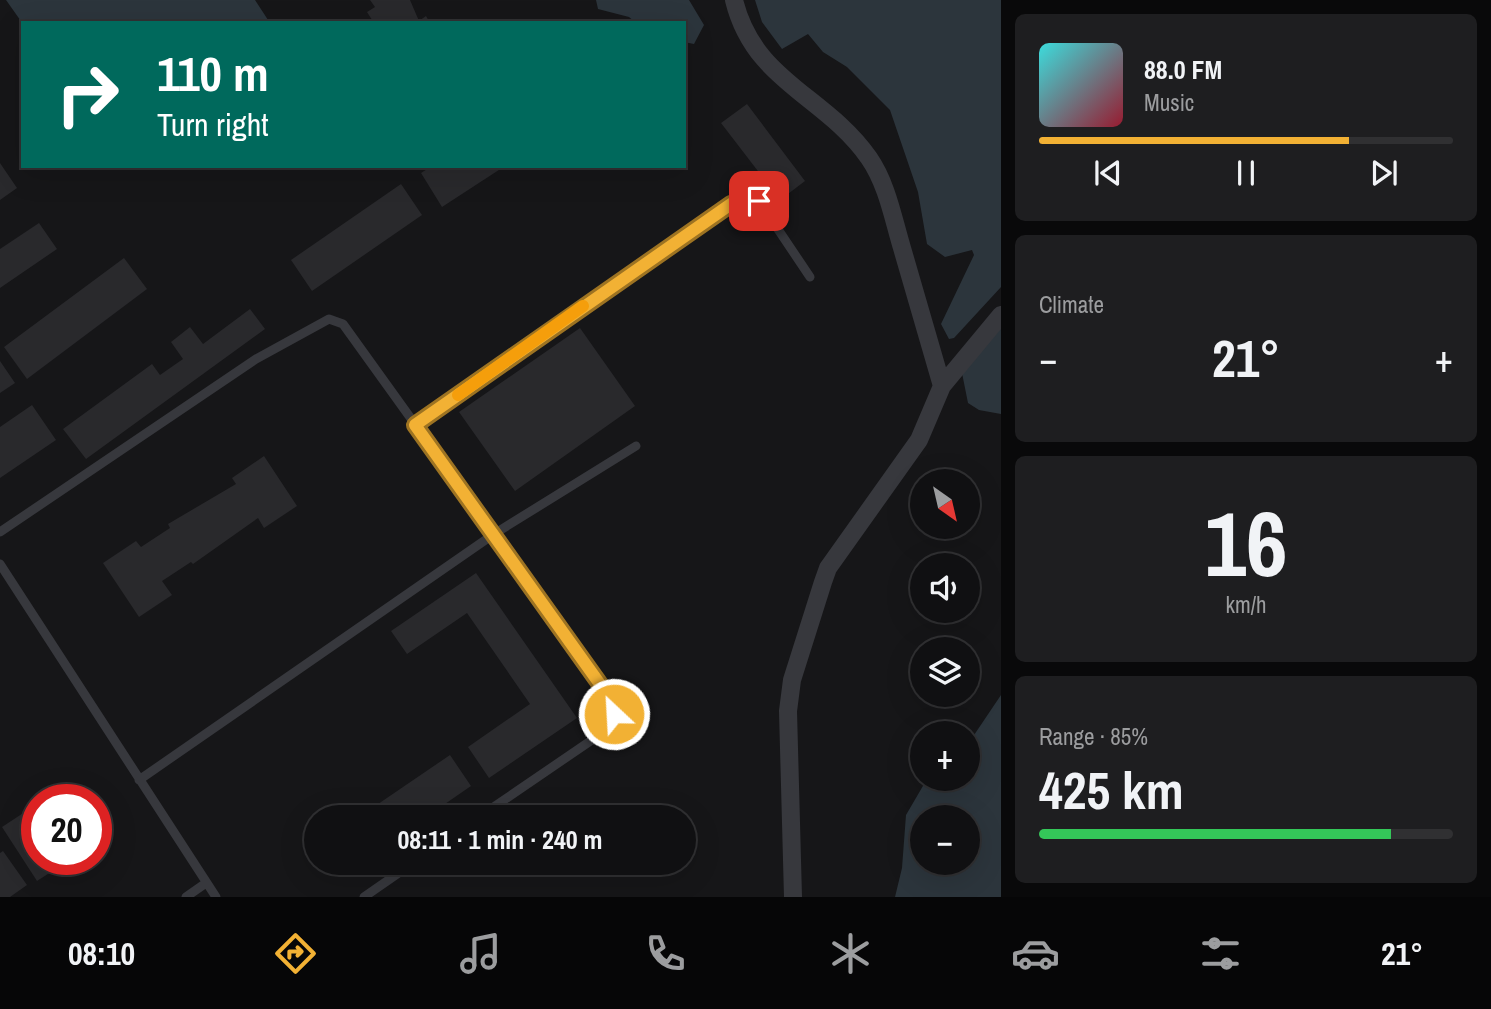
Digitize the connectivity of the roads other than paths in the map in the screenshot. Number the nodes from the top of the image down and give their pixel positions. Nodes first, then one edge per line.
1 (734, 0) edge
2 (810, 277) dead end
3 (1001, 316) edge
4 (942, 386) junction
5 (415, 425) junction
6 (635, 446) dead end
7 (0, 532) edge
8 (494, 534) junction
9 (0, 564) edge
10 (139, 780) junction
11 (497, 805) edge
12 (396, 875) edge
13 (206, 883) junction
14 (186, 897) edge
15 (216, 897) edge
16 (364, 897) edge
17 (793, 897) edge

1 - 4 street
2 - 5 lane
3 - 4 street
4 - 17 street
5 - 7 lane
5 - 8 lane
6 - 8 lane
8 - 10 lane
8 - 11 lane
9 - 10 lane
10 - 13 lane
12 - 16 lane
13 - 14 lane
13 - 15 lane

